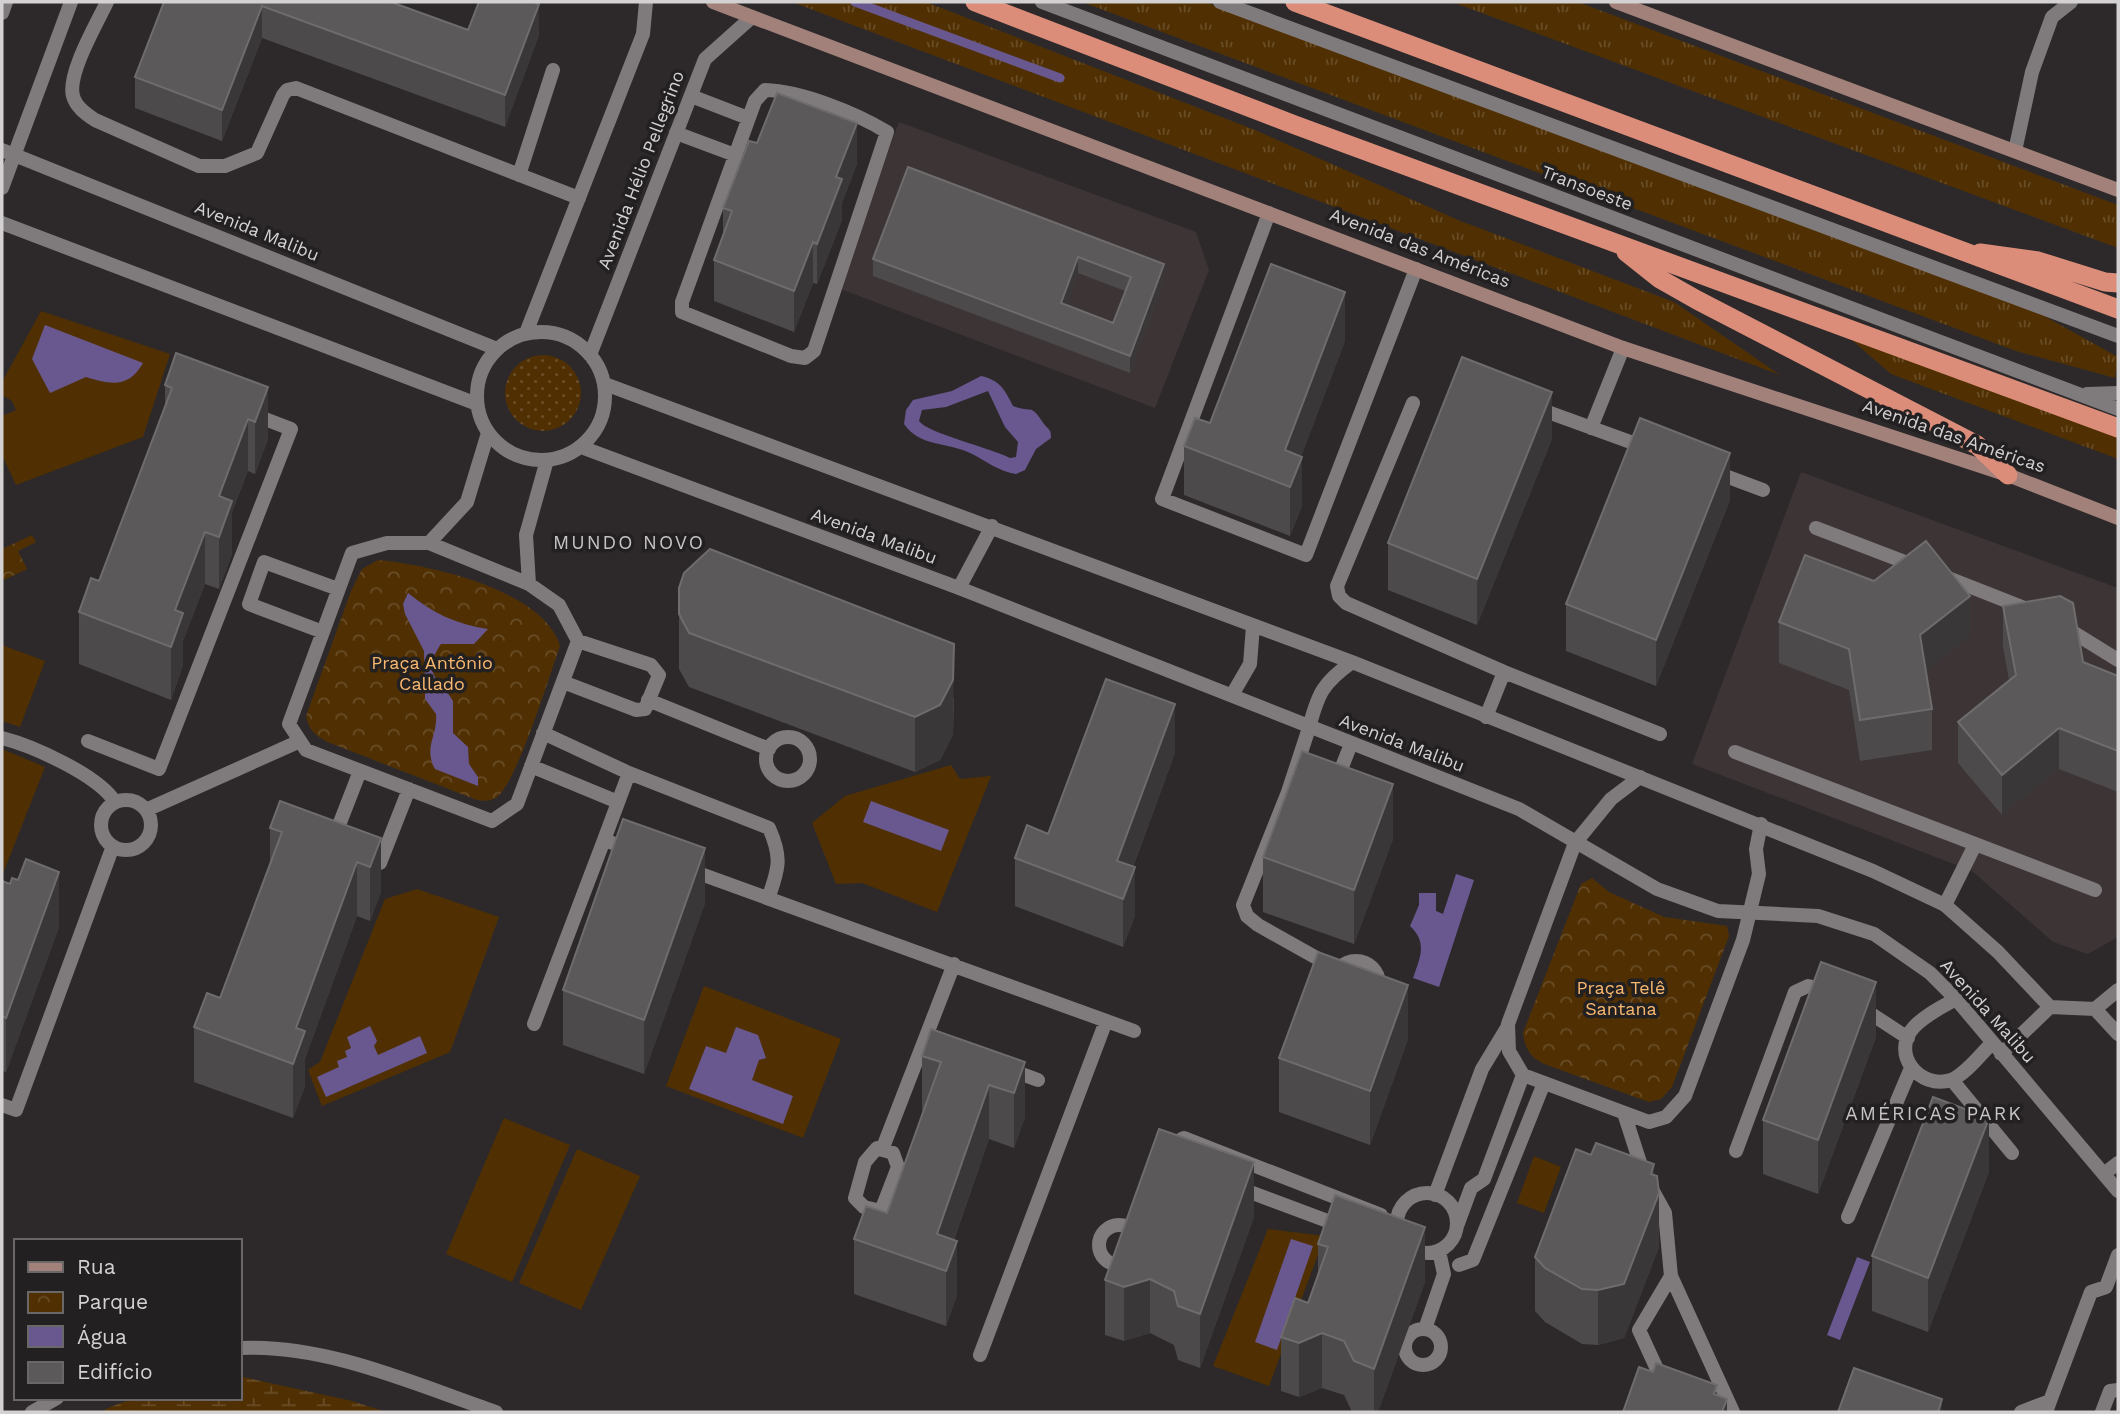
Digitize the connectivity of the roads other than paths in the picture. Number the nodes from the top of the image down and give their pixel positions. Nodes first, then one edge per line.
1 (6, 2) edge
2 (71, 2) edge
3 (107, 2) edge
4 (646, 2) edge
5 (713, 2) edge
6 (975, 2) edge
7 (1042, 2) edge
8 (1220, 2) edge
9 (1295, 2) edge
10 (1616, 2) edge
11 (2071, 2) edge
12 (2, 13) edge
13 (752, 16) junction
14 (552, 69) dead end
15 (691, 96) junction
16 (748, 118) junction
17 (676, 133) junction
18 (2015, 151) junction
19 (8, 152) edge
20 (735, 155) junction
21 (519, 175) junction
22 (2, 188) edge
23 (2118, 190) edge
24 (579, 198) junction
25 (1269, 213) junction
26 (2, 223) edge
27 (1618, 244) junction
28 (1961, 252) junction
29 (1416, 269) junction
30 (2118, 283) edge
31 (2118, 309) edge
32 (2094, 327) junction
33 (526, 334) junction
34 (2118, 336) edge
35 (2118, 343) edge
36 (1623, 348) junction
37 (497, 349) junction
38 (590, 355) junction
39 (605, 384) junction
40 (2118, 393) edge
41 (2079, 394) junction
42 (1515, 400) edge
43 (1413, 403) dead end
44 (477, 404) junction
45 (232, 406) edge
46 (2118, 409) edge
47 (1591, 428) junction
48 (2118, 428) edge
49 (488, 432) junction
50 (581, 447) junction
51 (1665, 454) edge
52 (547, 460) junction
53 (1702, 467) edge
54 (2008, 475) junction
55 (1763, 489) dead end
56 (2118, 518) edge
57 (992, 526) junction
58 (1816, 528) dead end
59 (429, 542) junction
60 (246, 543) junction
61 (264, 562) junction
62 (529, 584) junction
63 (959, 588) junction
64 (338, 589) junction
65 (249, 604) junction
66 (221, 608) junction
67 (1253, 626) junction
68 (323, 632) junction
69 (578, 641) junction
70 (2118, 660) edge
71 (1352, 662) junction
72 (1504, 673) junction
73 (563, 682) junction
74 (1232, 695) junction
75 (648, 700) junction
76 (1486, 717) junction
77 (1309, 728) junction
78 (543, 733) junction
79 (1660, 734) dead end
80 (2, 738) edge
81 (88, 741) dead end
82 (300, 741) junction
83 (1351, 744) junction
84 (769, 749) dead end
85 (1735, 752) dead end
86 (531, 766) junction
87 (360, 771) junction
88 (629, 773) junction
89 (1640, 778) junction
90 (408, 789) junction
91 (1325, 796) edge
92 (115, 802) junction
93 (618, 802) junction
94 (146, 810) junction
95 (1762, 824) junction
96 (604, 840) junction
97 (1575, 843) junction
98 (1975, 845) junction
99 (113, 846) junction
100 (642, 853) edge
101 (667, 862) edge
102 (2095, 890) dead end
103 (769, 896) junction
104 (1945, 905) junction
105 (1750, 915) junction
106 (954, 964) junction
107 (1337, 970) edge
108 (2118, 990) edge
109 (1956, 999) junction
110 (2050, 1007) junction
111 (2095, 1009) junction
112 (1106, 1021) junction
113 (534, 1024) dead end
114 (1508, 1024) junction
115 (1134, 1031) dead end
116 (2118, 1034) edge
117 (1908, 1038) junction
118 (1997, 1049) junction
119 (988, 1061) edge
120 (1910, 1068) junction
121 (1524, 1075) junction
122 (1038, 1080) dead end
123 (1952, 1080) junction
124 (1544, 1083) junction
125 (2, 1105) edge
126 (1623, 1113) junction
127 (1169, 1146) junction
128 (882, 1150) dead end
129 (1736, 1151) dead end
130 (2012, 1153) dead end
131 (2118, 1163) edge
132 (1155, 1164) edge
133 (2105, 1173) junction
134 (2118, 1191) edge
135 (1435, 1195) junction
136 (1848, 1217) dead end
137 (1457, 1227) junction
138 (1392, 1231) junction
139 (1439, 1251) junction
140 (2118, 1255) edge
141 (1459, 1265) dead end
142 (1671, 1276) junction
143 (1424, 1329) dead end
144 (242, 1348) edge
145 (980, 1355) dead end
146 (2118, 1390) edge
147 (1670, 1398) edge
148 (53, 1400) edge
149 (2048, 1407) edge
150 (32, 1412) edge
151 (496, 1412) edge
152 (1733, 1412) edge
153 (2021, 1412) edge
154 (2102, 1412) edge

1 - 12 street
2 - 19 street
3 - 21 street
4 - 24 street
5 - 13 main road, Avenida das Américas
6 - 27 highway
7 - 41 street, Transoeste
8 - 32 street
9 - 28 highway
10 - 18 main road
11 - 18 street
13 - 15 street, Avenida Hélio Pellegrino
13 - 25 main road, Avenida das Américas
14 - 21 street
15 - 16 street
15 - 17 street, Avenida Hélio Pellegrino
16 - 20 street
16 - 20 street
17 - 20 street
17 - 38 street, Avenida Hélio Pellegrino
18 - 23 main road
19 - 22 street
19 - 37 street, Avenida Malibu
21 - 24 street
24 - 33 street
25 - 29 main road, Avenida das Américas
25 - 29 street
26 - 44 street
27 - 48 highway
27 - 54 highway
28 - 30 highway
28 - 31 highway
29 - 36 main road, Avenida das Américas
32 - 34 street
32 - 35 street
33 - 37 street
33 - 38 street
36 - 47 street
36 - 54 main road, Avenida das Américas
37 - 44 street
38 - 39 street
39 - 50 street
39 - 57 street
40 - 41 street
41 - 46 street, Transoeste
42 - 47 street
43 - 72 street
44 - 49 street
45 - 60 street
47 - 51 street
49 - 52 street
49 - 59 street
50 - 52 street
50 - 63 street, Avenida Malibu
52 - 62 street
53 - 55 street
54 - 56 main road, Avenida das Américas
57 - 63 street
57 - 67 street
58 - 70 street
59 - 62 street
59 - 64 street
60 - 61 street
60 - 66 street
61 - 64 street
61 - 65 street
62 - 69 street
63 - 74 street, Avenida Malibu
64 - 68 street
65 - 66 street
65 - 68 street
66 - 81 street
67 - 71 street
67 - 74 street
68 - 82 street
69 - 73 street
69 - 75 street
71 - 76 street
71 - 77 street
72 - 76 street
72 - 79 street
73 - 75 street
73 - 78 street
74 - 77 street, Avenida Malibu
75 - 84 street
76 - 89 street
77 - 83 street, Avenida Malibu
77 - 107 street
78 - 86 street
78 - 88 street
80 - 92 street
82 - 87 street
82 - 94 street
83 - 91 street
83 - 97 street, Avenida Malibu
85 - 98 street
86 - 90 street
86 - 93 street
87 - 90 street
87 - 90 street
88 - 93 street
88 - 103 street
89 - 95 street
89 - 97 street
92 - 94 street
92 - 99 street
93 - 96 street
94 - 99 street
95 - 104 street
95 - 105 street
96 - 100 street
96 - 113 street
97 - 105 street, Avenida Malibu
97 - 114 street
98 - 102 street
98 - 104 street
99 - 125 street
101 - 103 street
103 - 106 street
104 - 110 street
105 - 109 street, Avenida Malibu
105 - 126 street
106 - 112 street
106 - 128 street
108 - 111 street
109 - 117 street
109 - 118 street, Avenida Malibu
110 - 111 street
110 - 118 street
111 - 116 street
112 - 115 street
112 - 145 street
114 - 121 street
114 - 135 street
117 - 120 street
117 - 129 street
118 - 123 street
118 - 133 street, Avenida Malibu
119 - 122 street
120 - 123 street
120 - 136 street
121 - 124 street
121 - 137 street
123 - 130 street
124 - 126 street
124 - 141 street
126 - 142 street
127 - 132 street
127 - 138 street
127 - 138 street
131 - 133 street
133 - 134 street, Avenida Malibu
135 - 137 street
135 - 138 street
137 - 139 street
138 - 139 street
139 - 143 street
140 - 149 street
142 - 147 street
142 - 152 street
144 - 151 street
146 - 154 street
148 - 150 street
149 - 153 street

